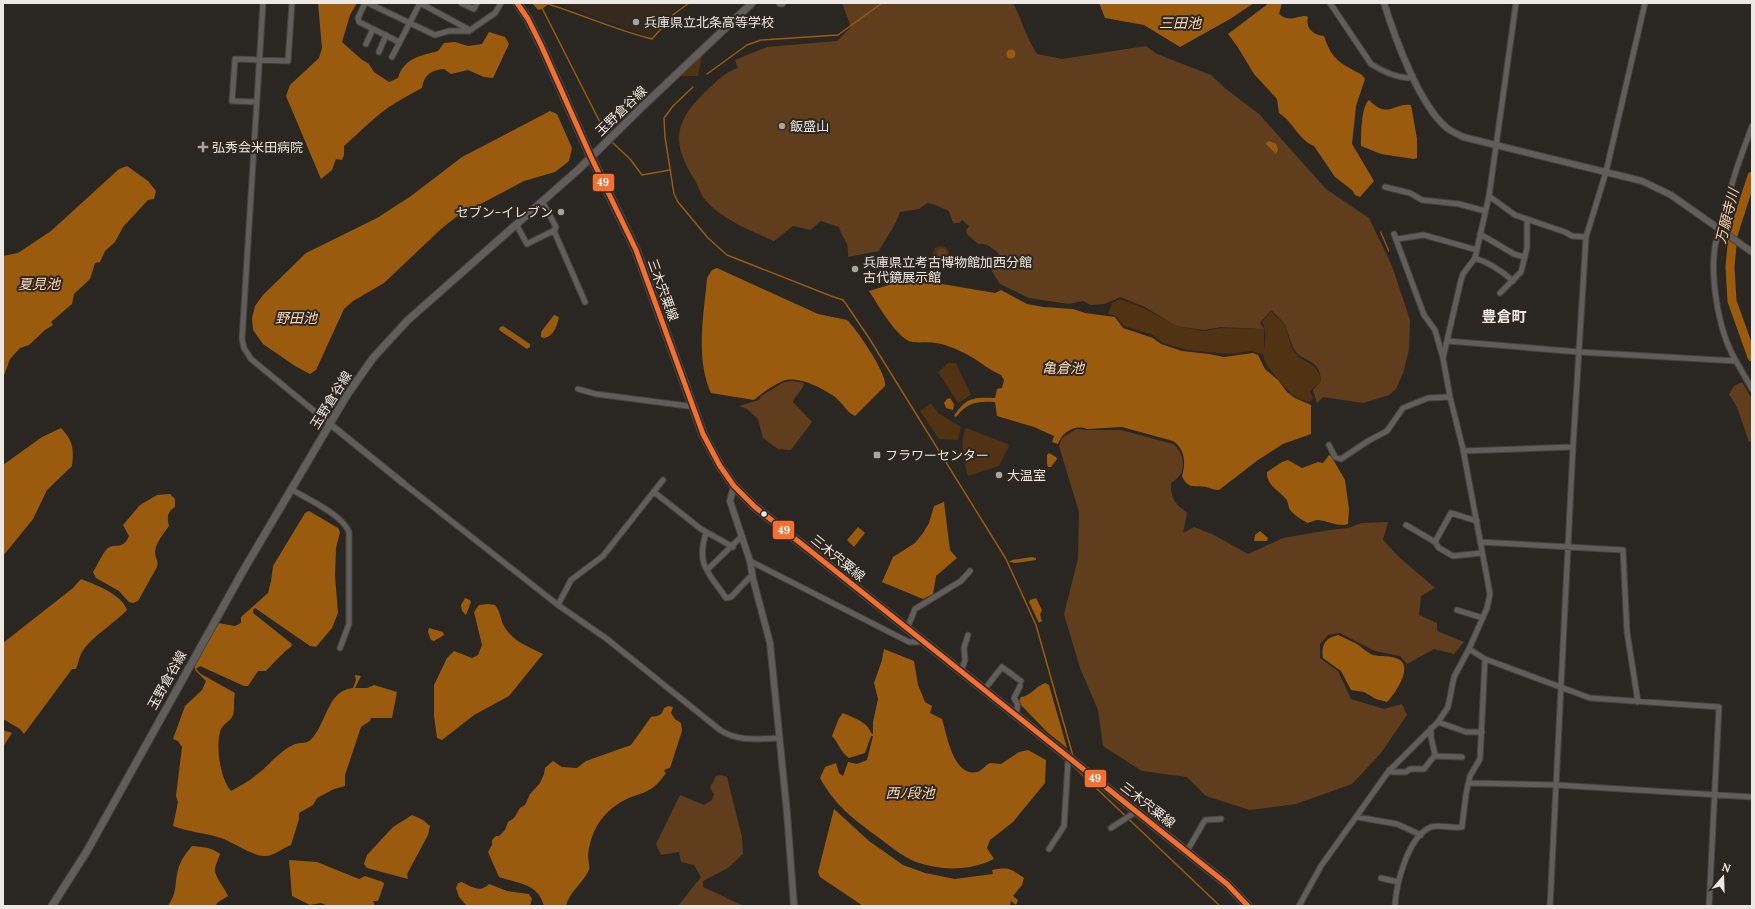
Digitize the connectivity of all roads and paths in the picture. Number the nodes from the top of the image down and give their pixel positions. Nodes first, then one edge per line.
1 (263, 3) edge
2 (292, 3) edge
3 (365, 3) edge
4 (368, 3) edge
5 (420, 3) edge
6 (461, 3) edge
7 (476, 3) edge
8 (501, 3) edge
9 (517, 3) edge
10 (752, 3) edge
11 (1330, 3) edge
12 (1384, 3) edge
13 (1516, 3) edge
14 (1645, 3) edge
15 (409, 23) junction
16 (373, 29) junction
17 (469, 31) junction
18 (386, 36) junction
19 (399, 42) junction
20 (366, 44) dead end
21 (379, 52) dead end
22 (392, 57) dead end
23 (259, 60) junction
24 (1412, 75) junction
25 (256, 102) junction
26 (1752, 126) edge
27 (1496, 145) junction
28 (591, 157) junction
29 (1606, 172) junction
30 (1385, 187) dead end
31 (1489, 196) junction
32 (542, 201) junction
33 (1485, 211) junction
34 (1527, 220) junction
35 (516, 224) junction
36 (554, 230) junction
37 (1721, 231) junction
38 (1394, 234) dead end
39 (1480, 234) junction
40 (1586, 237) junction
41 (1397, 239) junction
42 (1477, 250) junction
43 (1751, 252) edge
44 (1524, 257) junction
45 (1475, 258) junction
46 (1513, 281) junction
47 (1500, 294) dead end
48 (585, 302) dead end
49 (1448, 340) junction
50 (1579, 352) junction
51 (1443, 358) junction
52 (1736, 361) junction
53 (578, 389) dead end
54 (1752, 389) edge
55 (1450, 397) junction
56 (692, 404) junction
57 (330, 424) junction
58 (1329, 445) dead end
59 (1574, 447) junction
60 (1463, 451) junction
61 (663, 480) dead end
62 (403, 483) joint
63 (734, 486) junction
64 (291, 489) junction
65 (654, 492) junction
66 (1477, 522) junction
67 (1406, 525) dead end
68 (706, 532) junction
69 (742, 536) junction
70 (1435, 542) junction
71 (1480, 542) junction
72 (733, 547) junction
73 (1569, 547) junction
74 (1482, 553) junction
75 (750, 561) junction
76 (707, 570) junction
77 (970, 571) dead end
78 (752, 576) junction
79 (558, 605) junction
80 (1457, 610) dead end
81 (1483, 618) junction
82 (907, 629) junction
83 (968, 635) dead end
84 (920, 639) junction
85 (340, 648) dead end
86 (1470, 649) junction
87 (1485, 659) junction
88 (961, 672) junction
89 (1561, 687) junction
90 (984, 690) junction
91 (1638, 702) junction
92 (1016, 714) junction
93 (1438, 722) junction
94 (1431, 728) junction
95 (1482, 732) junction
96 (780, 738) junction
97 (1435, 756) junction
98 (1462, 757) dead end
99 (1070, 758) junction
100 (1389, 770) junction
101 (1469, 783) junction
102 (1556, 785) junction
103 (1714, 796) junction
104 (1752, 797) edge
105 (1137, 811) junction
106 (1357, 817) junction
107 (1220, 819) dead end
108 (1111, 828) dead end
109 (1420, 836) junction
110 (1049, 849) dead end
111 (1187, 851) junction
112 (1381, 878) dead end
113 (1398, 882) junction
114 (52, 906) edge
115 (794, 906) edge
116 (1248, 906) edge
117 (1299, 906) edge
118 (1395, 906) edge
119 (1550, 906) edge
120 (1709, 906) edge

1 - 23 street
2 - 23 street
3 - 16 street
4 - 15 street
5 - 15 street
5 - 17 street
6 - 7 street
8 - 17 street
9 - 28 main road, 三木宍粟線
10 - 28 main road, 玉野倉谷線
11 - 24 street
12 - 24 street
13 - 27 street
14 - 29 street
15 - 17 street
15 - 19 street
16 - 18 street
16 - 20 street
18 - 19 street
18 - 21 street
19 - 22 street
23 - 25 street
23 - 25 street
24 - 27 street
25 - 57 street
26 - 37 street
27 - 29 street
27 - 31 street
28 - 32 main road, 玉野倉谷線
28 - 56 main road, 三木宍粟線
29 - 37 street
29 - 40 street
30 - 33 street
31 - 33 street
31 - 34 street
32 - 35 main road, 玉野倉谷線
32 - 36 street
33 - 39 street
34 - 40 street
34 - 44 street
35 - 36 street
35 - 57 main road, 玉野倉谷線
36 - 48 street
37 - 43 street
37 - 52 street
38 - 41 street
39 - 42 street
39 - 44 street
40 - 50 street
41 - 42 street
41 - 51 street
42 - 45 street
44 - 46 street
45 - 46 street
45 - 49 street
46 - 47 street
49 - 50 street
49 - 51 street
50 - 52 street
50 - 59 street
51 - 55 street
52 - 54 street
53 - 56 street
55 - 58 street
55 - 60 street
56 - 63 main road, 三木宍粟線
57 - 62 street
57 - 64 main road, 玉野倉谷線
59 - 60 street
59 - 73 street
60 - 66 street
61 - 65 street
62 - 79 street
63 - 69 street
63 - 82 main road, 三木宍粟線
64 - 85 street
64 - 114 main road, 玉野倉谷線
65 - 68 street
65 - 79 street
66 - 70 street
66 - 71 street
67 - 70 street
68 - 72 street
68 - 76 street
69 - 72 street
69 - 75 street
70 - 74 street
71 - 73 street
71 - 74 street
72 - 76 street
73 - 89 street
73 - 91 street
74 - 81 street
75 - 78 street
75 - 84 street
76 - 78 street
77 - 82 street
78 - 96 street
79 - 96 street
80 - 81 street
81 - 86 street
82 - 84 main road, 三木宍粟線
83 - 88 street
84 - 88 main road, 三木宍粟線
86 - 87 street
86 - 93 street
87 - 89 street
87 - 95 street
88 - 90 main road, 三木宍粟線
89 - 91 street
89 - 102 street
90 - 92 main road, 三木宍粟線
90 - 92 street
91 - 103 street
92 - 99 main road, 三木宍粟線
93 - 94 street
93 - 95 street
94 - 97 street
94 - 100 street
95 - 101 street
96 - 115 street
97 - 98 street
97 - 100 street
99 - 105 main road, 三木宍粟線
99 - 110 street
100 - 106 street
101 - 102 street
101 - 109 street
102 - 103 street
102 - 119 street
103 - 104 street
103 - 120 street
105 - 108 street
105 - 111 main road, 三木宍粟線
106 - 109 street
106 - 117 street
107 - 111 street
109 - 113 street
111 - 116 main road, 三木宍粟線
112 - 113 street
113 - 118 street

